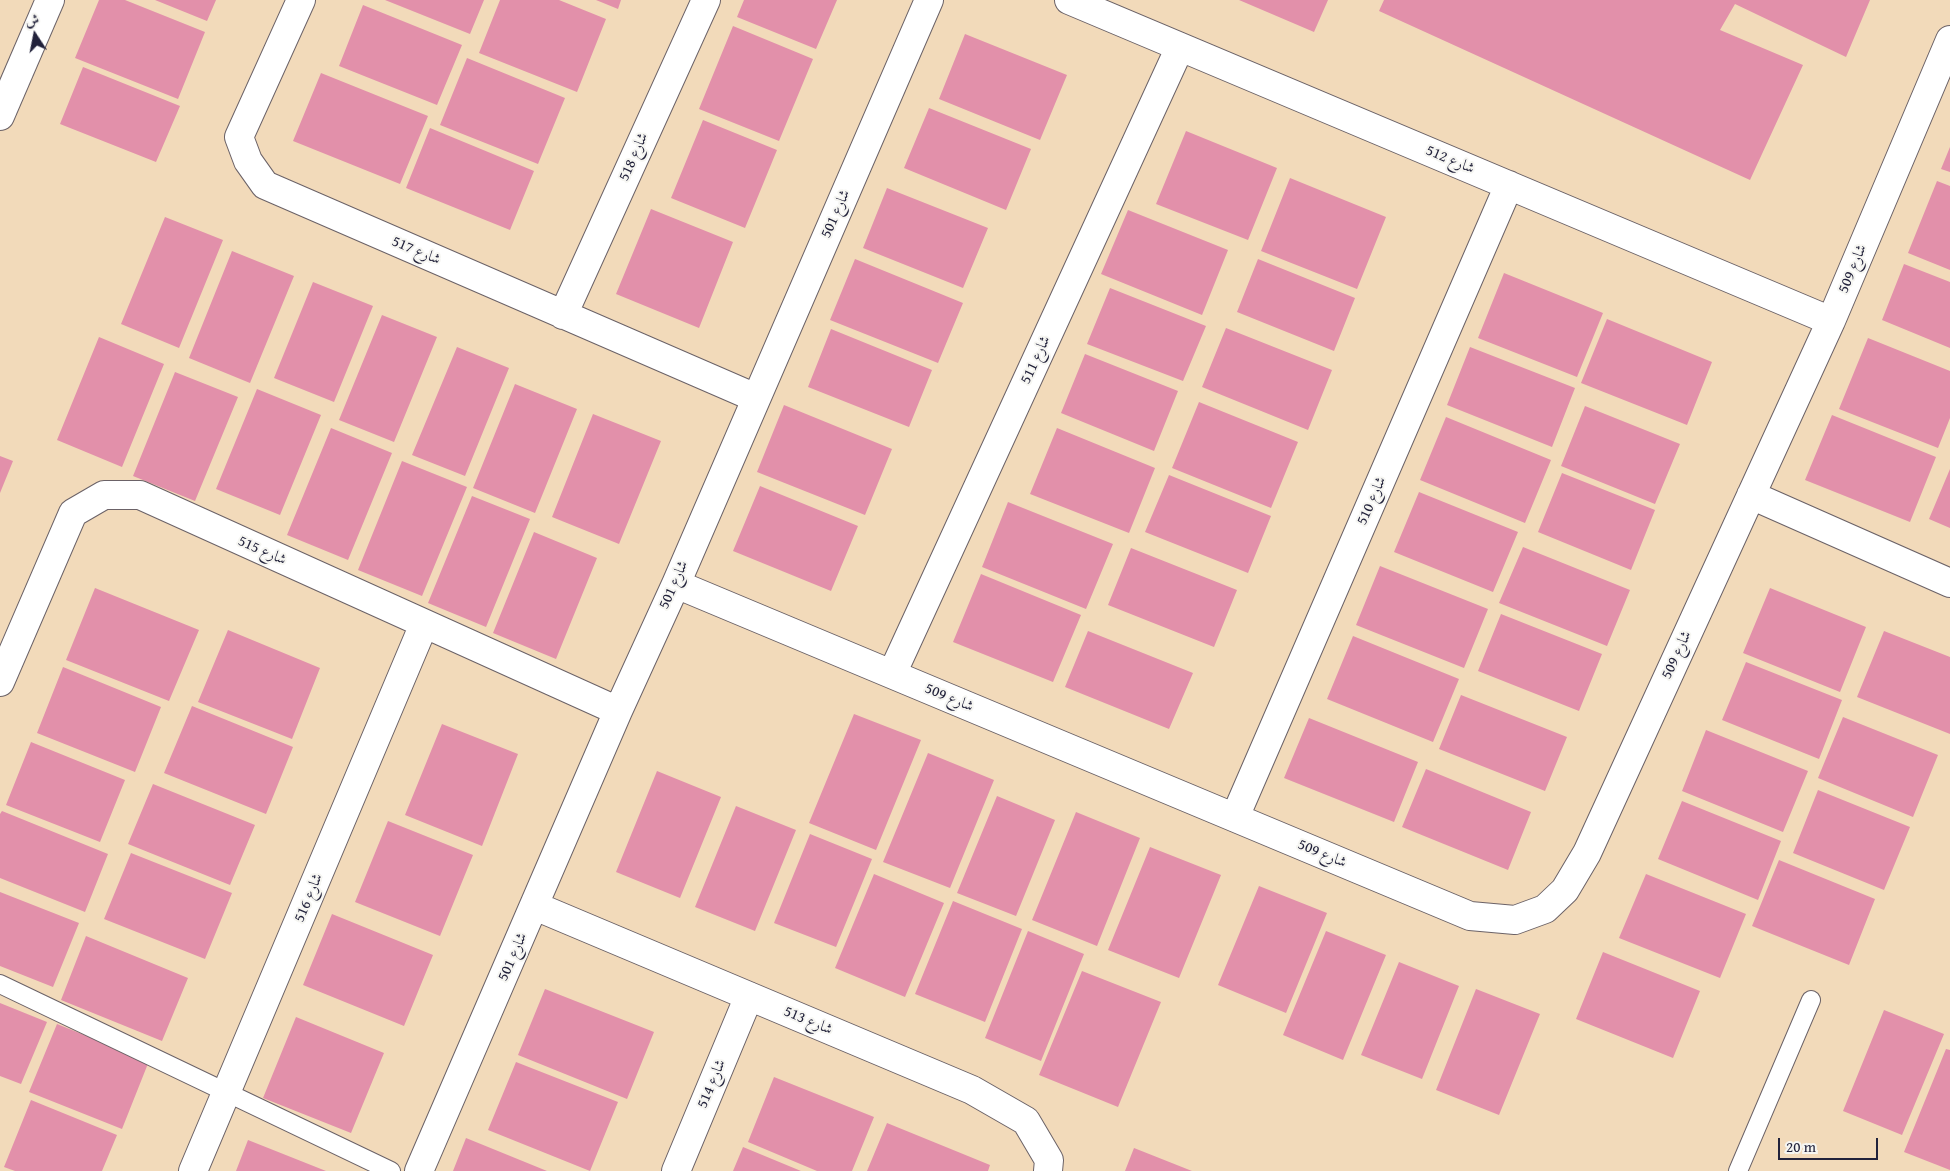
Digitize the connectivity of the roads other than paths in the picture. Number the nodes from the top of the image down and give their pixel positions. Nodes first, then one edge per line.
1 (50, 0) edge
2 (301, 0) edge
3 (706, 0) edge
4 (929, 0) edge
5 (1069, 0) edge
6 (1950, 40) edge
7 (1180, 47) junction
8 (0, 116) edge
9 (1509, 185) junction
10 (563, 315) junction
11 (1831, 320) junction
12 (756, 398) junction
13 (1751, 495) junction
14 (1950, 582) edge
15 (676, 584) junction
16 (424, 624) junction
17 (892, 674) junction
18 (0, 682) edge
19 (618, 711) junction
20 (1234, 817) junction
21 (535, 906) junction
22 (0, 984) edge
23 (749, 996) junction
24 (1811, 1000) dead end
25 (226, 1092) junction
26 (193, 1171) edge
27 (391, 1171) edge
28 (420, 1171) edge
29 (676, 1171) edge
30 (1048, 1171) edge
31 (1738, 1171) edge

1 - 8 street
2 - 10 street, شارع 517
3 - 10 street, شارع 518
4 - 12 street, شارع 501
5 - 7 street, شارع 512
6 - 11 street, شارع 509
7 - 9 street, شارع 512
7 - 17 street, شارع 511
9 - 11 street, شارع 512
9 - 20 street, شارع 510
10 - 12 street, شارع 517
11 - 13 street, شارع 509
12 - 15 street, شارع 501
13 - 14 street
13 - 20 street, شارع 509
15 - 17 street, شارع 509
15 - 19 street, شارع 501
16 - 18 street, شارع 515
16 - 19 street, شارع 515
16 - 25 street, شارع 516
17 - 20 street, شارع 509
19 - 21 street, شارع 501
21 - 23 street, شارع 513
21 - 28 street, شارع 501
22 - 25 lane
23 - 29 street, شارع 514
23 - 30 street, شارع 513
24 - 31 lane
25 - 26 street, شارع 516
25 - 27 lane

